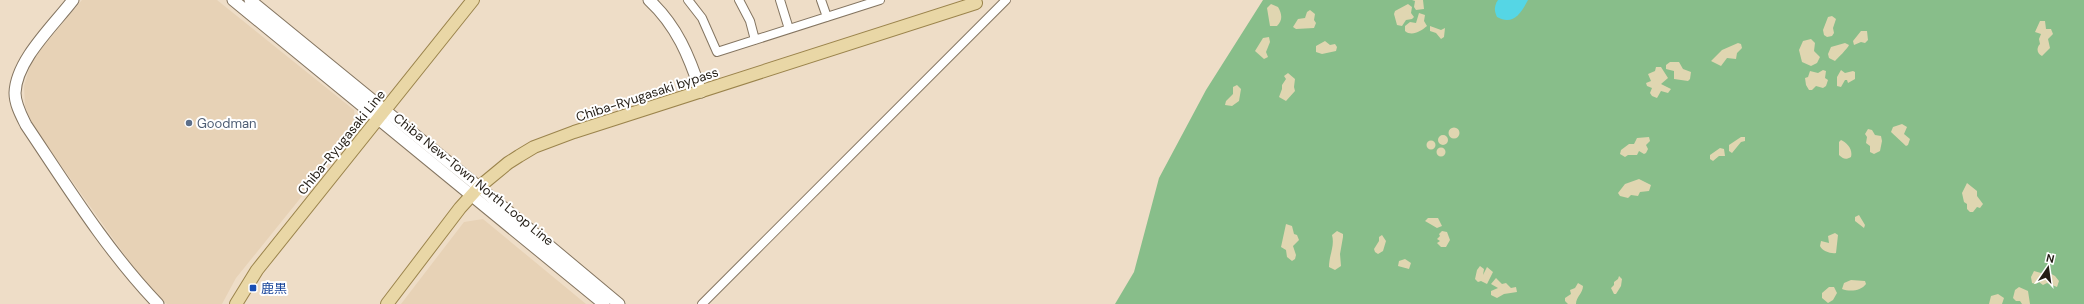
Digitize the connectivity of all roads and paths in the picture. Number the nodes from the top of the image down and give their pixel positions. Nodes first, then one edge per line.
1 (73, 0) edge
2 (233, 0) edge
3 (250, 0) edge
4 (473, 0) edge
5 (649, 0) edge
6 (739, 0) edge
7 (780, 0) edge
8 (822, 0) edge
9 (880, 0) edge
10 (1006, 0) edge
11 (691, 1) edge
12 (975, 1) edge
13 (863, 2) edge
14 (827, 17) junction
15 (789, 29) junction
16 (755, 40) junction
17 (701, 92) junction
18 (382, 114) junction
19 (475, 190) junction
20 (158, 304) edge
21 (236, 304) edge
22 (387, 304) edge
23 (604, 304) edge
24 (619, 304) edge
25 (702, 304) edge

1 - 20 main road
2 - 18 main road, Chiba New-Town North Loop Line
3 - 18 main road, Chiba New-Town North Loop Line
4 - 18 main road, Chiba-Ryugasaki Line
5 - 17 main road
6 - 16 street
7 - 15 street
8 - 14 street
9 - 13 street
10 - 25 street
11 - 16 street
12 - 17 main road, Chiba-Ryugasaki bypass
13 - 14 street
14 - 15 street
15 - 16 street
17 - 19 main road, Chiba-Ryugasaki bypass
18 - 19 main road, Chiba New-Town North Loop Line
18 - 21 main road, Chiba-Ryugasaki Line
19 - 22 main road, Chiba-Ryugasaki bypass
19 - 23 main road, Chiba New-Town North Loop Line
19 - 24 main road, Chiba New-Town North Loop Line

